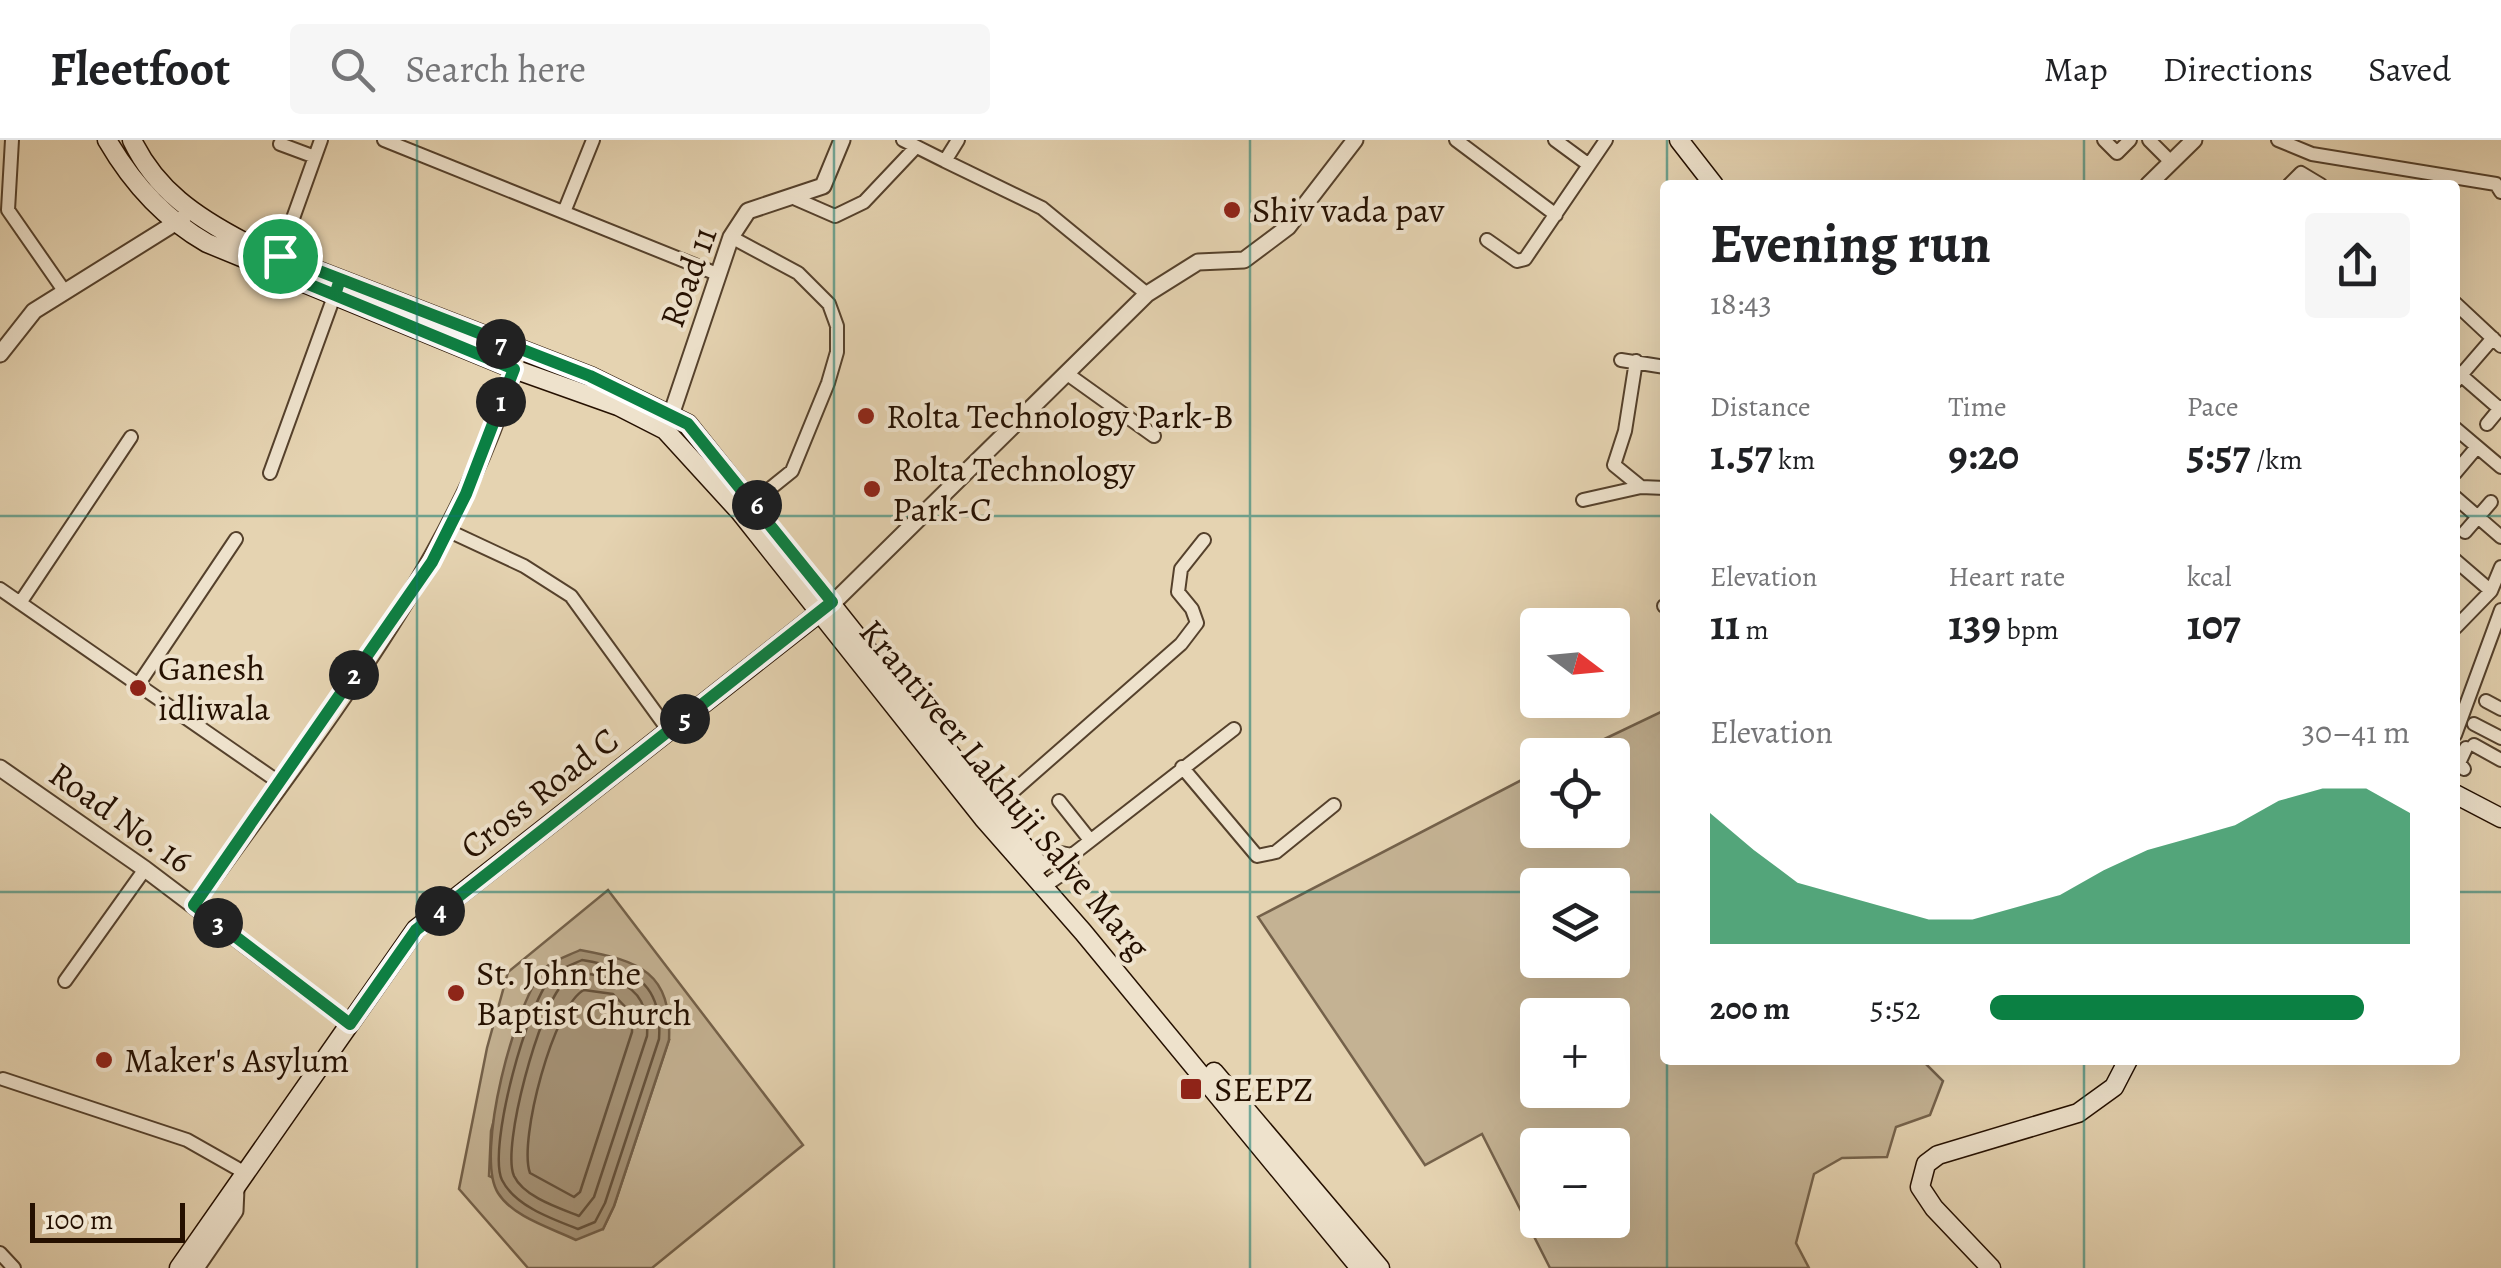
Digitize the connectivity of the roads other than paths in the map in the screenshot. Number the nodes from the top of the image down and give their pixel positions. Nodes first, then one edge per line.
1 (12, 140) edge
2 (107, 140) edge
3 (132, 140) edge
4 (321, 140) edge
5 (384, 140) edge
6 (592, 140) edge
7 (842, 140) edge
8 (903, 140) edge
9 (958, 140) edge
10 (1355, 140) edge
11 (1456, 140) edge
12 (1555, 140) edge
13 (1606, 140) edge
14 (1679, 140) edge
15 (2104, 140) edge
16 (2130, 140) edge
17 (2149, 140) edge
18 (2194, 140) edge
19 (2278, 140) edge
20 (280, 144) dead end
21 (916, 147) junction
22 (315, 157) junction
23 (944, 160) junction
24 (2171, 162) junction
25 (1589, 165) junction
26 (1710, 180) edge
27 (2153, 180) edge
28 (2501, 192) edge
29 (796, 199) junction
30 (564, 212) junction
31 (190, 213) junction
32 (1556, 215) junction
33 (175, 225) junction
34 (731, 237) junction
35 (1487, 240) dead end
36 (277, 263) junction
37 (716, 274) junction
38 (338, 287) junction
39 (65, 292) junction
40 (1148, 294) junction
41 (2460, 308) edge
42 (2497, 342) edge
43 (0, 354) edge
44 (517, 360) junction
45 (1621, 360) dead end
46 (1636, 361) junction
47 (1660, 366) edge
48 (1066, 373) junction
49 (2460, 373) edge
50 (2460, 378) edge
51 (2501, 408) edge
52 (669, 423) junction
53 (2487, 424) dead end
54 (2460, 432) edge
55 (1154, 436) dead end
56 (132, 437) dead end
57 (2478, 447) junction
58 (2500, 462) edge
59 (2460, 467) edge
60 (270, 473) dead end
61 (1641, 487) junction
62 (1660, 488) edge
63 (1584, 500) dead end
64 (2460, 501) edge
65 (2491, 502) dead end
66 (747, 507) junction
67 (2478, 517) junction
68 (449, 531) junction
69 (2465, 532) dead end
70 (2501, 537) edge
71 (236, 539) dead end
72 (1204, 540) dead end
73 (2460, 564) edge
74 (2501, 567) edge
75 (0, 589) edge
76 (2491, 591) junction
77 (832, 602) junction
78 (20, 603) junction
79 (2501, 610) edge
80 (817, 615) junction
81 (2460, 622) edge
82 (138, 685) junction
83 (2486, 701) dead end
84 (2501, 709) edge
85 (2474, 724) dead end
86 (1234, 729) dead end
87 (668, 732) junction
88 (2501, 738) edge
89 (2465, 745) edge
90 (2499, 754) edge
91 (0, 768) edge
92 (1182, 768) junction
93 (2460, 775) edge
94 (280, 783) junction
95 (2460, 797) edge
96 (1059, 801) dead end
97 (1334, 805) dead end
98 (2501, 806) edge
99 (994, 808) junction
100 (2501, 818) edge
101 (1090, 840) junction
102 (145, 869) junction
103 (1047, 874) junction
104 (194, 905) junction
105 (64, 981) dead end
106 (350, 1024) junction
107 (2125, 1065) edge
108 (3, 1079) dead end
109 (237, 1187) junction
110 (1333, 1222) junction
111 (0, 1253) edge
112 (14, 1268) edge
113 (179, 1268) edge
114 (196, 1268) edge
115 (1360, 1268) edge
116 (1380, 1268) edge
117 (1992, 1268) edge

1 - 39 street
2 - 33 main road, Krantiveer Lakhuji Salve Marg
3 - 31 main road, Krantiveer Lakhuji Salve Marg
4 - 22 street
5 - 30 street
6 - 30 street
7 - 29 street, Road 11
8 - 21 street
9 - 23 street
10 - 40 street
11 - 32 street
12 - 25 street
13 - 25 street
14 - 26 main road
15 - 16 street
17 - 24 street
18 - 24 street
19 - 28 street
20 - 22 street
21 - 23 street
21 - 29 street
22 - 36 street
23 - 40 street
24 - 27 street
25 - 32 street
29 - 34 street, Road 11
30 - 37 street
31 - 33 street
31 - 36 main road, Krantiveer Lakhuji Salve Marg
32 - 35 street
33 - 36 main road, Krantiveer Lakhuji Salve Marg
33 - 39 street
34 - 37 street, Road 11
34 - 66 street
36 - 38 main road, Krantiveer Lakhuji Salve Marg
37 - 52 street, Road 11
38 - 44 main road, Krantiveer Lakhuji Salve Marg
38 - 60 street
39 - 43 street
40 - 48 street
41 - 42 street
42 - 49 street
44 - 52 main road, Krantiveer Lakhuji Salve Marg
44 - 68 street
45 - 46 street
46 - 47 street
46 - 61 street
48 - 55 street
48 - 77 street
50 - 51 street
51 - 53 street
52 - 66 main road, Krantiveer Lakhuji Salve Marg
54 - 57 street
56 - 78 street
57 - 58 street
57 - 59 street
61 - 62 street
61 - 63 street
64 - 67 street
65 - 67 street
66 - 77 main road, Krantiveer Lakhuji Salve Marg
66 - 80 main road, Krantiveer Lakhuji Salve Marg
67 - 69 street
67 - 70 street
68 - 87 street
68 - 94 street
71 - 82 street
72 - 99 street
73 - 76 street
74 - 76 street
75 - 78 street
76 - 81 street
77 - 80 main road, Cross Road C
77 - 99 main road, Krantiveer Lakhuji Salve Marg
78 - 82 street
79 - 89 street
80 - 87 main road, Cross Road C
80 - 110 main road, Krantiveer Lakhuji Salve Marg
82 - 94 street
83 - 84 street
85 - 88 street
86 - 92 street
87 - 106 main road, Cross Road C
89 - 90 street
91 - 102 street, Road No. 16
92 - 97 street
92 - 101 street
93 - 98 main road
94 - 104 street
95 - 100 main road
96 - 101 street
99 - 103 main road, Krantiveer Lakhuji Salve Marg
101 - 103 street
102 - 104 street, Road No. 16
102 - 105 street
103 - 110 main road, Krantiveer Lakhuji Salve Marg
104 - 106 street, Road No. 16
106 - 109 main road, Cross Road C
107 - 117 main road
108 - 109 street
109 - 113 main road
109 - 114 street, Cross Road C
110 - 115 main road, Krantiveer Lakhuji Salve Marg
110 - 116 main road, Krantiveer Lakhuji Salve Marg
111 - 112 street

